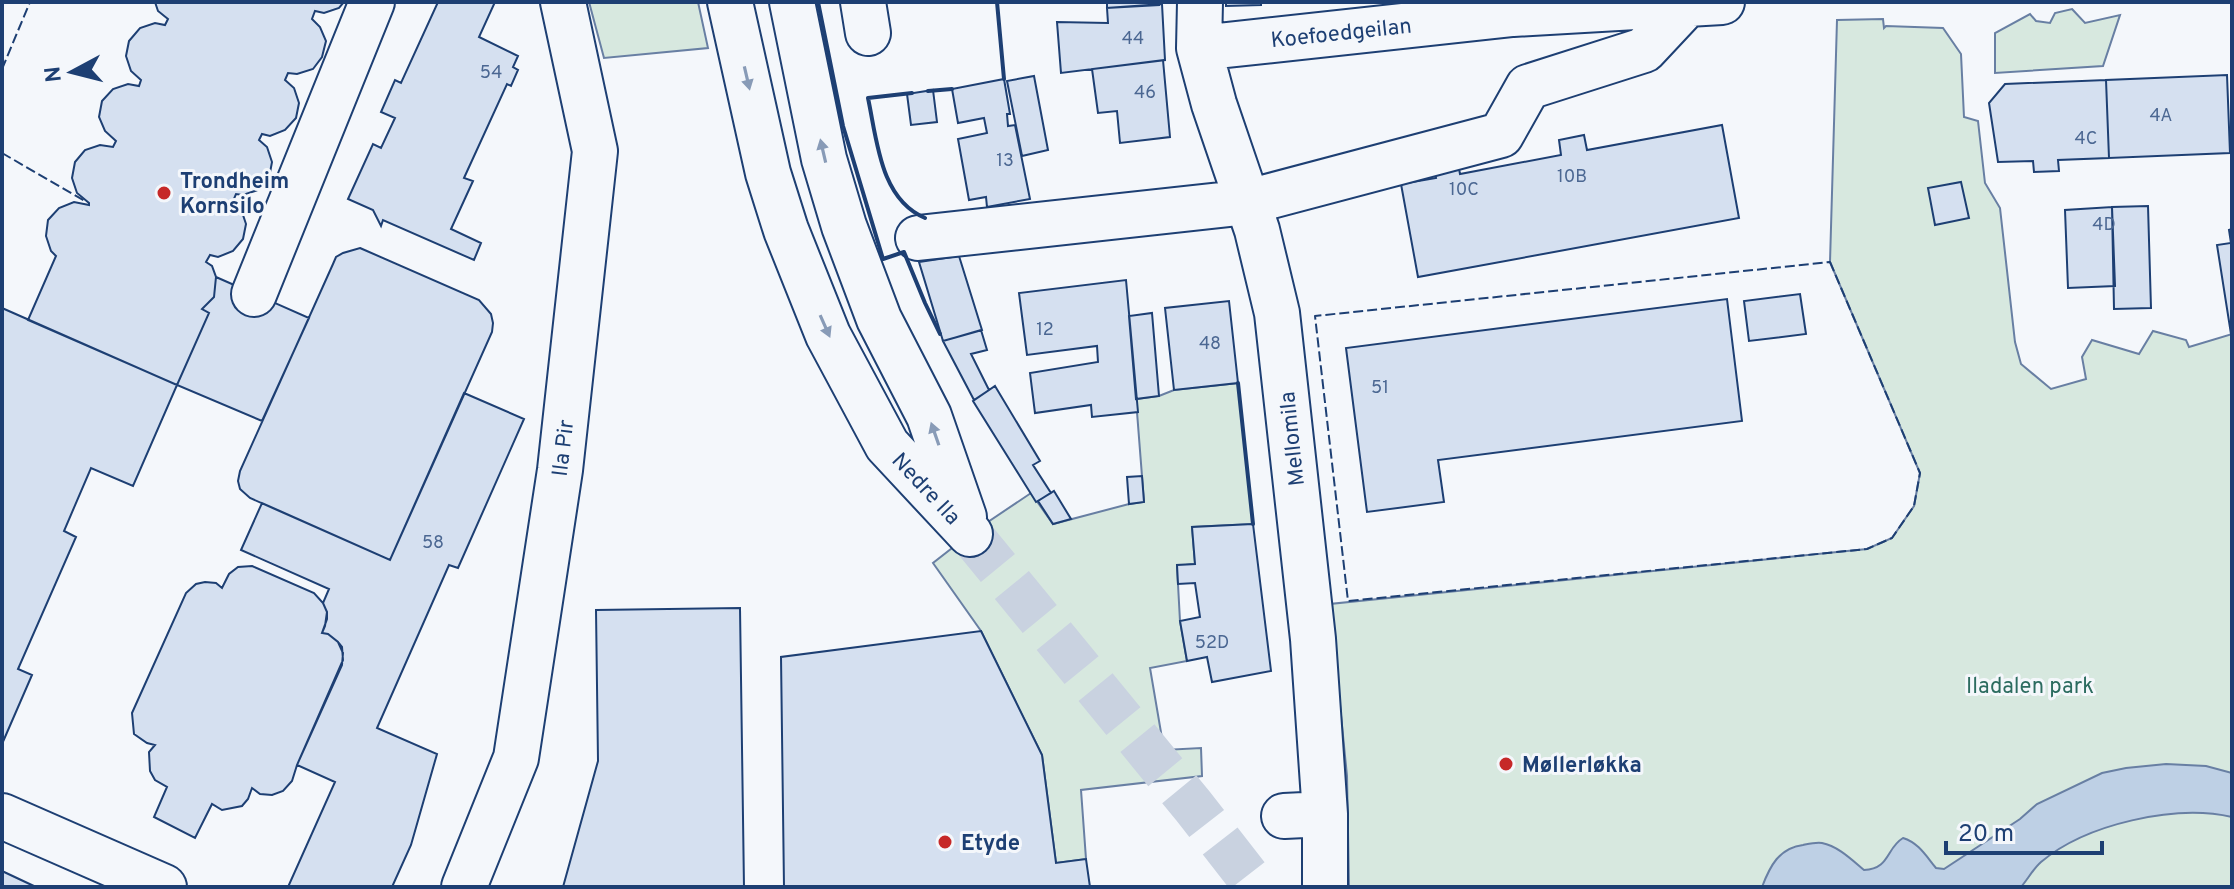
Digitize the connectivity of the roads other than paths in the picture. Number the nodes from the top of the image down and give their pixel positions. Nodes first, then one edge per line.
1 (372, 2) edge
2 (563, 2) edge
3 (730, 2) edge
4 (792, 2) edge
5 (1200, 2) edge
6 (1705, 3) edge
7 (1513, 8) edge
8 (1199, 48) junction
9 (1248, 202) junction
10 (918, 238) dead end
11 (254, 294) dead end
12 (2, 816) edge
13 (164, 887) edge
14 (464, 887) edge
15 (1325, 887) edge

1 - 11 main road
2 - 14 main road, Ila Pir
3 -> 4 main road, Nedre Ila
5 - 8 main road, Mellomila
6 - 7 main road, Koefoedgeilan
6 - 9 main road
7 - 8 main road, Koefoedgeilan
8 - 9 main road, Mellomila
9 - 10 main road
9 - 15 main road, Mellomila
12 - 13 main road

